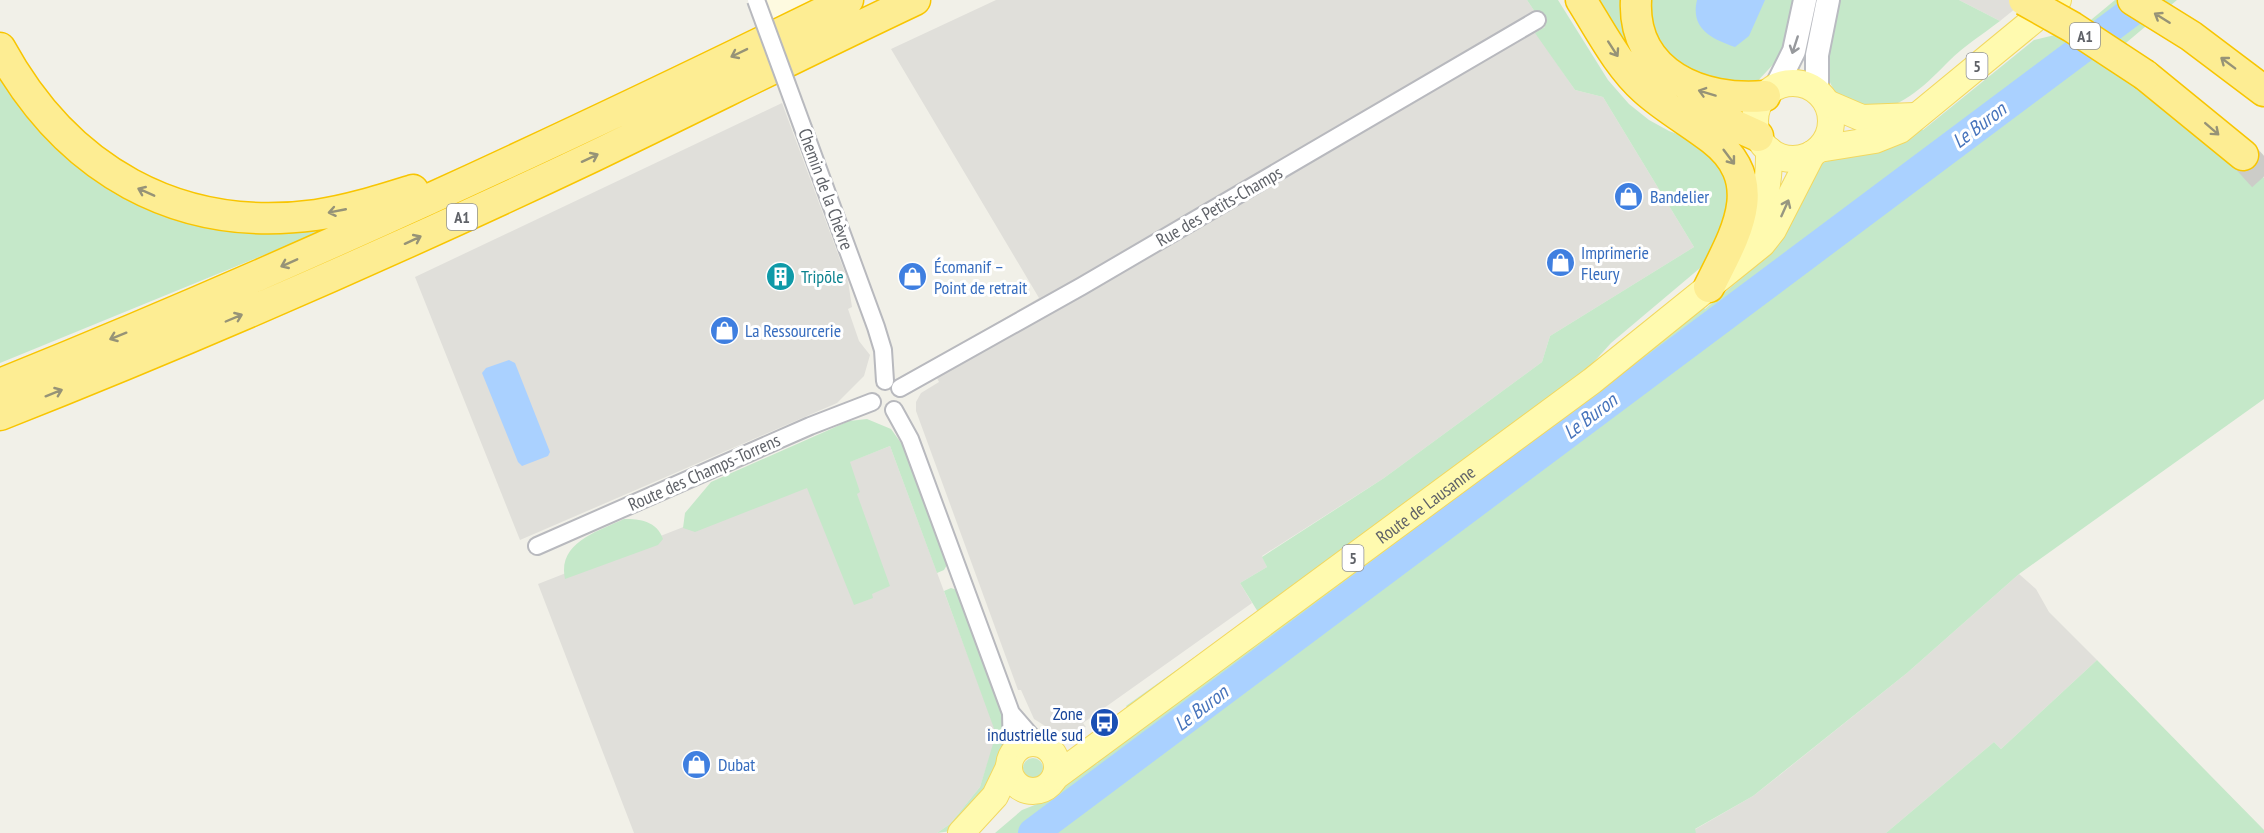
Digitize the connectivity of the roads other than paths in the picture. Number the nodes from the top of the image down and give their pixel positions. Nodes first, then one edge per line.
1 (756, 0) edge
2 (848, 0) edge
3 (915, 0) edge
4 (1581, 0) edge
5 (1636, 0) edge
6 (1805, 0) edge
7 (1828, 0) edge
8 (2024, 0) edge
9 (2058, 0) edge
10 (2133, 0) edge
11 (1537, 20) dead end
12 (0, 48) edge
13 (1770, 91) junction
14 (2264, 91) edge
15 (1650, 95) junction
16 (1822, 97) junction
17 (1915, 116) junction
18 (1764, 143) junction
19 (534, 152) junction
20 (1816, 152) junction
21 (2243, 155) tunnel mouth
22 (1733, 266) junction
23 (1709, 287) junction
24 (0, 384) edge
25 (892, 385) junction
26 (872, 402) junction
27 (894, 410) junction
28 (0, 415) edge
29 (537, 546) dead end
30 (1011, 713) junction
31 (1112, 735) junction
32 (1043, 746) junction
33 (1010, 761) junction
34 (1045, 784) junction
35 (961, 833) edge
36 (971, 833) edge

1 - 25 street, Chemin de la Chèvre, bridge
2 -> 19 highway, A1
28 -> 3 highway, A1
4 -> 15 highway
13 -> 5 highway
6 -> 13 main road
7 - 16 main road
8 -> 21 highway, A1, bridge
9 - 17 main road, 5
14 -> 10 highway
11 - 25 street, Rue des Petits-Champs
19 -> 12 highway
13 - 16 main road
13 - 18 main road
15 - 18 highway
15 -> 23 highway
16 - 17 main road
16 - 20 main road
17 - 20 main road, 5
18 - 20 main road
18 - 22 main road, Route de Lausanne / 5
19 -> 24 highway, A1
22 -> 20 main road, Route de Lausanne / 5
22 - 23 main road, Route de Lausanne / 5
23 - 31 main road, Route de Lausanne / 5
25 - 26 street
25 - 27 street
26 - 27 street
26 - 29 street, Route des Champs-Torrens
27 - 30 street
30 - 32 street
30 - 33 street
31 - 32 main road, Route de Lausanne / 5
31 - 34 main road, Route de Lausanne / 5
32 - 33 main road
32 - 34 main road
33 - 34 main road
33 - 35 main road
34 - 36 main road, Route de Lausanne / 5

